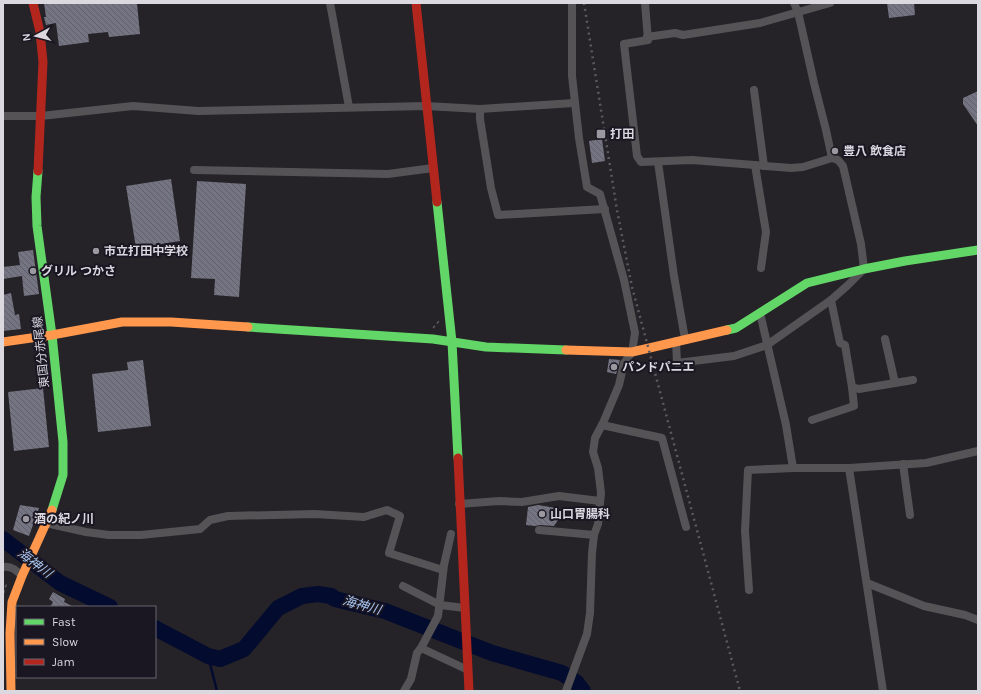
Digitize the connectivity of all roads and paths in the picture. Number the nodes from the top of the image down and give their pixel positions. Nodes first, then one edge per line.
1 (33, 3) edge
2 (330, 3) edge
3 (416, 3) edge
4 (572, 3) edge
5 (646, 3) edge
6 (794, 3) edge
7 (827, 3) edge
8 (798, 12) junction
9 (648, 37) junction
10 (754, 90) dead end
11 (574, 103) junction
12 (426, 106) junction
13 (349, 107) junction
14 (480, 109) junction
15 (3, 116) edge
16 (41, 116) junction
17 (832, 158) junction
18 (658, 162) junction
19 (755, 165) junction
20 (764, 166) junction
21 (433, 168) junction
22 (194, 170) dead end
23 (605, 208) junction
24 (978, 250) edge
25 (760, 268) dead end
26 (864, 269) junction
27 (831, 300) junction
28 (760, 313) junction
29 (441, 318) dead end
30 (434, 328) dead end
31 (52, 335) junction
32 (685, 339) junction
33 (885, 339) dead end
34 (676, 341) junction
35 (3, 342) edge
36 (452, 342) junction
37 (767, 346) junction
38 (632, 352) junction
39 (913, 380) dead end
40 (895, 383) junction
41 (852, 387) junction
42 (812, 420) dead end
43 (602, 425) junction
44 (978, 451) edge
45 (903, 464) junction
46 (793, 468) junction
47 (849, 468) junction
48 (600, 500) junction
49 (459, 504) junction
50 (910, 515) dead end
51 (46, 523) junction
52 (686, 527) dead end
53 (539, 530) dead end
54 (451, 534) dead end
55 (594, 535) junction
56 (3, 567) edge
57 (443, 570) junction
58 (22, 576) junction
59 (867, 583) junction
60 (403, 586) dead end
61 (749, 590) dead end
62 (440, 605) junction
63 (465, 608) junction
64 (978, 620) edge
65 (421, 648) junction
66 (468, 666) junction
67 (11, 691) edge
68 (404, 691) edge
69 (469, 691) edge
70 (566, 691) edge
71 (883, 691) edge

1 - 16 street, 東国分赤尾線
2 - 13 street
3 - 12 street
4 - 11 street
5 - 9 street
6 - 8 street
7 - 8 street
8 - 9 street
8 - 17 street
9 - 18 street
10 - 20 street
11 - 14 street
11 - 23 street
12 - 13 street
12 - 14 street
12 - 21 street
13 - 16 street
14 - 23 street
15 - 16 street
16 - 31 street, 東国分赤尾線
17 - 20 street
17 - 26 street
18 - 19 street
18 - 32 street
19 - 20 street
19 - 25 street
21 - 22 street
21 - 36 street
23 - 38 street
24 - 26 street
26 - 27 street
26 - 28 street
27 - 37 street
27 - 41 street
28 - 32 street
28 - 37 street
29 - 30 path
31 - 35 street
31 - 36 street
31 - 51 street, 東国分赤尾線
32 - 34 street
33 - 40 street
34 - 37 street
34 - 38 street
36 - 38 street
36 - 49 street
37 - 46 street
38 - 43 street
39 - 40 street
40 - 41 street
41 - 42 street
43 - 48 street
43 - 52 street
44 - 45 street
45 - 47 street
45 - 50 street
46 - 47 street
46 - 61 street
47 - 59 street
48 - 49 street
48 - 55 street
49 - 63 street
51 - 57 street
51 - 58 street, 東国分赤尾線
53 - 55 street
54 - 57 street
55 - 70 street
56 - 58 street
57 - 62 street
58 - 67 street, 東国分赤尾線
59 - 64 street
59 - 71 street
60 - 62 street
62 - 63 street
62 - 65 street
63 - 66 street
65 - 66 street
65 - 68 street
66 - 69 street

